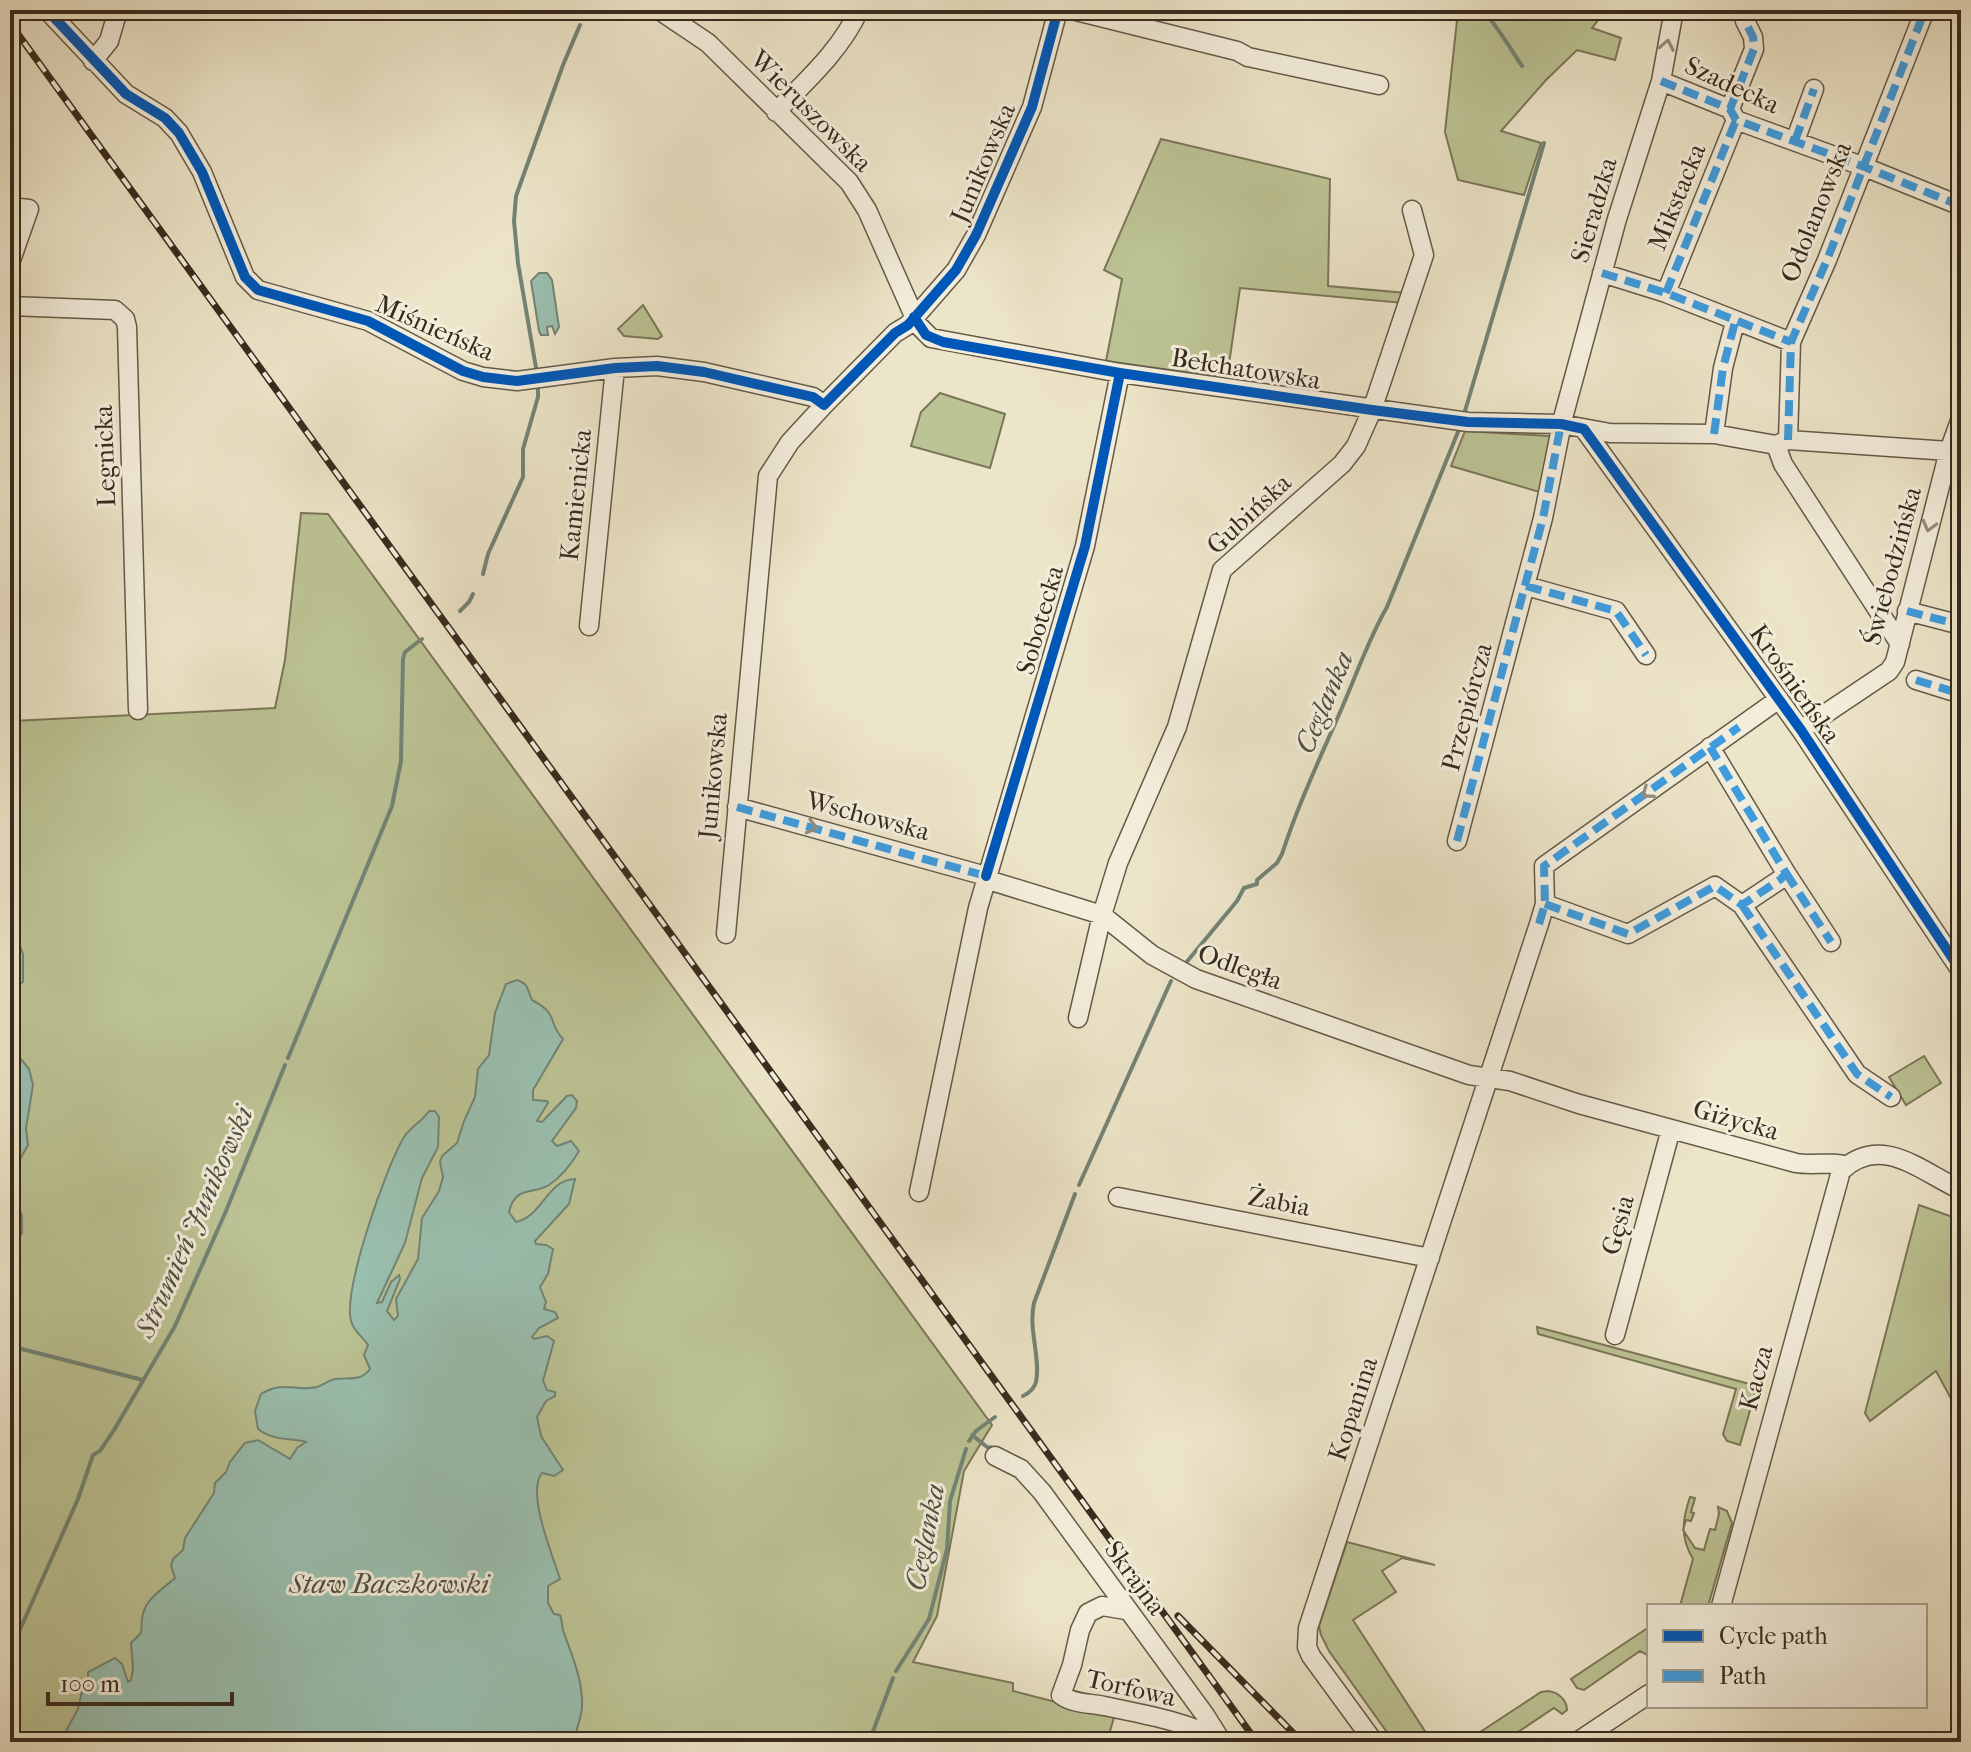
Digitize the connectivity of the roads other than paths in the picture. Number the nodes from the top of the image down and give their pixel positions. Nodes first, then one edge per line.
1 (47, 10) edge
2 (118, 10) edge
3 (659, 10) edge
4 (859, 10) edge
5 (1058, 10) edge
6 (1072, 10) edge
7 (1674, 10) edge
8 (1749, 10) edge
9 (1925, 10) edge
10 (93, 61) junction
11 (1661, 81) junction
12 (1379, 85) dead end
13 (1814, 89) dead end
14 (776, 112) junction
15 (1733, 114) junction
16 (1795, 141) junction
17 (1862, 166) junction
18 (1961, 206) edge
19 (10, 207) edge
20 (1412, 210) dead end
21 (10, 263) edge
22 (1602, 273) junction
23 (1666, 293) junction
24 (10, 306) edge
25 (914, 317) junction
26 (1735, 322) junction
27 (1791, 342) junction
28 (615, 368) junction
29 (1128, 374) junction
30 (824, 405) junction
31 (1372, 410) junction
32 (1961, 418) edge
33 (1561, 424) junction
34 (1584, 429) junction
35 (1714, 434) junction
36 (1782, 442) junction
37 (1955, 452) edge
38 (1526, 586) junction
39 (1907, 611) junction
40 (1961, 625) edge
41 (589, 626) dead end
42 (1900, 644) junction
43 (1646, 655) dead end
44 (1916, 680) dead end
45 (1961, 694) edge
46 (1779, 699) junction
47 (138, 710) dead end
48 (1801, 730) junction
49 (1710, 747) junction
50 (737, 807) junction
51 (1457, 841) dead end
52 (1786, 873) junction
53 (986, 878) junction
54 (1545, 904) junction
55 (1742, 905) junction
56 (1102, 915) junction
57 (726, 934) dead end
58 (1831, 942) dead end
59 (1961, 971) edge
60 (1078, 1018) dead end
61 (1490, 1078) junction
62 (1891, 1097) dead end
63 (1671, 1129) junction
64 (1846, 1166) junction
65 (1961, 1190) edge
66 (919, 1192) dead end
67 (1118, 1197) dead end
68 (1430, 1258) junction
69 (1615, 1335) dead end
70 (995, 1456) dead end
71 (1722, 1604) edge
72 (1126, 1610) junction
73 (1647, 1695) edge
74 (1221, 1741) edge
75 (1374, 1742) edge
76 (1577, 1742) edge

1 - 10 street, Miśnieńska
2 - 10 street
3 - 14 street, Wieruszowska
4 - 14 street
5 - 25 street, Junikowska
6 - 12 street
11 -> 7 street, Sieradzka
8 - 15 street, Mikstacka
9 - 17 street, Odolanowska
10 - 28 street, Miśnieńska
11 - 15 street, Szadecka
11 - 22 street, Sieradzka
13 - 16 street
14 - 25 street, Wieruszowska
15 - 16 street, Szadecka
15 - 23 street, Mikstacka
16 - 17 street, Szadecka
17 - 18 street, Szadecka
17 - 27 street, Odolanowska
19 - 21 street
20 - 31 street, Gubińska
22 - 23 street
22 - 33 street, Sieradzka
23 - 26 street
24 - 47 street, Legnicka
25 - 29 street, Bełchatowska
25 - 30 street
26 - 27 street
26 - 35 street
27 - 36 street, Odolanowska
28 - 30 street, Miśnieńska
28 - 41 street, Kamienicka
29 - 31 street, Bełchatowska
29 - 53 street, Sobotecka
30 - 50 street, Junikowska
31 - 33 street, Bełchatowska
31 - 56 street, Gubińska
32 - 37 street, Świebodzińska
33 - 34 street, Bełchatowska
33 - 38 street, Przepiórcza
34 - 35 street, Bełchatowska
34 - 46 street, Krośnieńska
35 - 36 street, Bełchatowska
36 - 37 street, Bełchatowska
36 - 42 street
37 -> 39 street, Świebodzińska
38 - 43 street
38 - 51 street, Przepiórcza
39 - 40 street
39 - 42 street, Świebodzińska
42 - 48 street, Świebodzińska
44 - 45 street
46 - 48 street, Krośnieńska
46 - 49 street
48 - 59 street, Krośnieńska
49 - 52 street
49 -> 54 street
50 -> 53 street, Wschowska
50 - 57 street, Junikowska
52 - 55 street
52 - 58 street
53 - 56 street, Odległa
53 - 66 street, Sobotecka
54 - 55 street
54 - 61 street
55 - 62 street
56 - 60 street, Gubińska
56 - 61 street, Odległa
61 - 63 street, Giżycka
61 - 68 street, Kopanina
63 - 64 street, Giżycka
63 - 69 street, Gęsia
64 - 65 street, Giżycka
64 - 71 street, Kacza
67 - 68 street, Żabia
68 - 75 street, Kopanina
70 - 72 street, Skrajna
72 - 74 street, Skrajna
72 - 74 street, Torfowa
73 - 76 street

